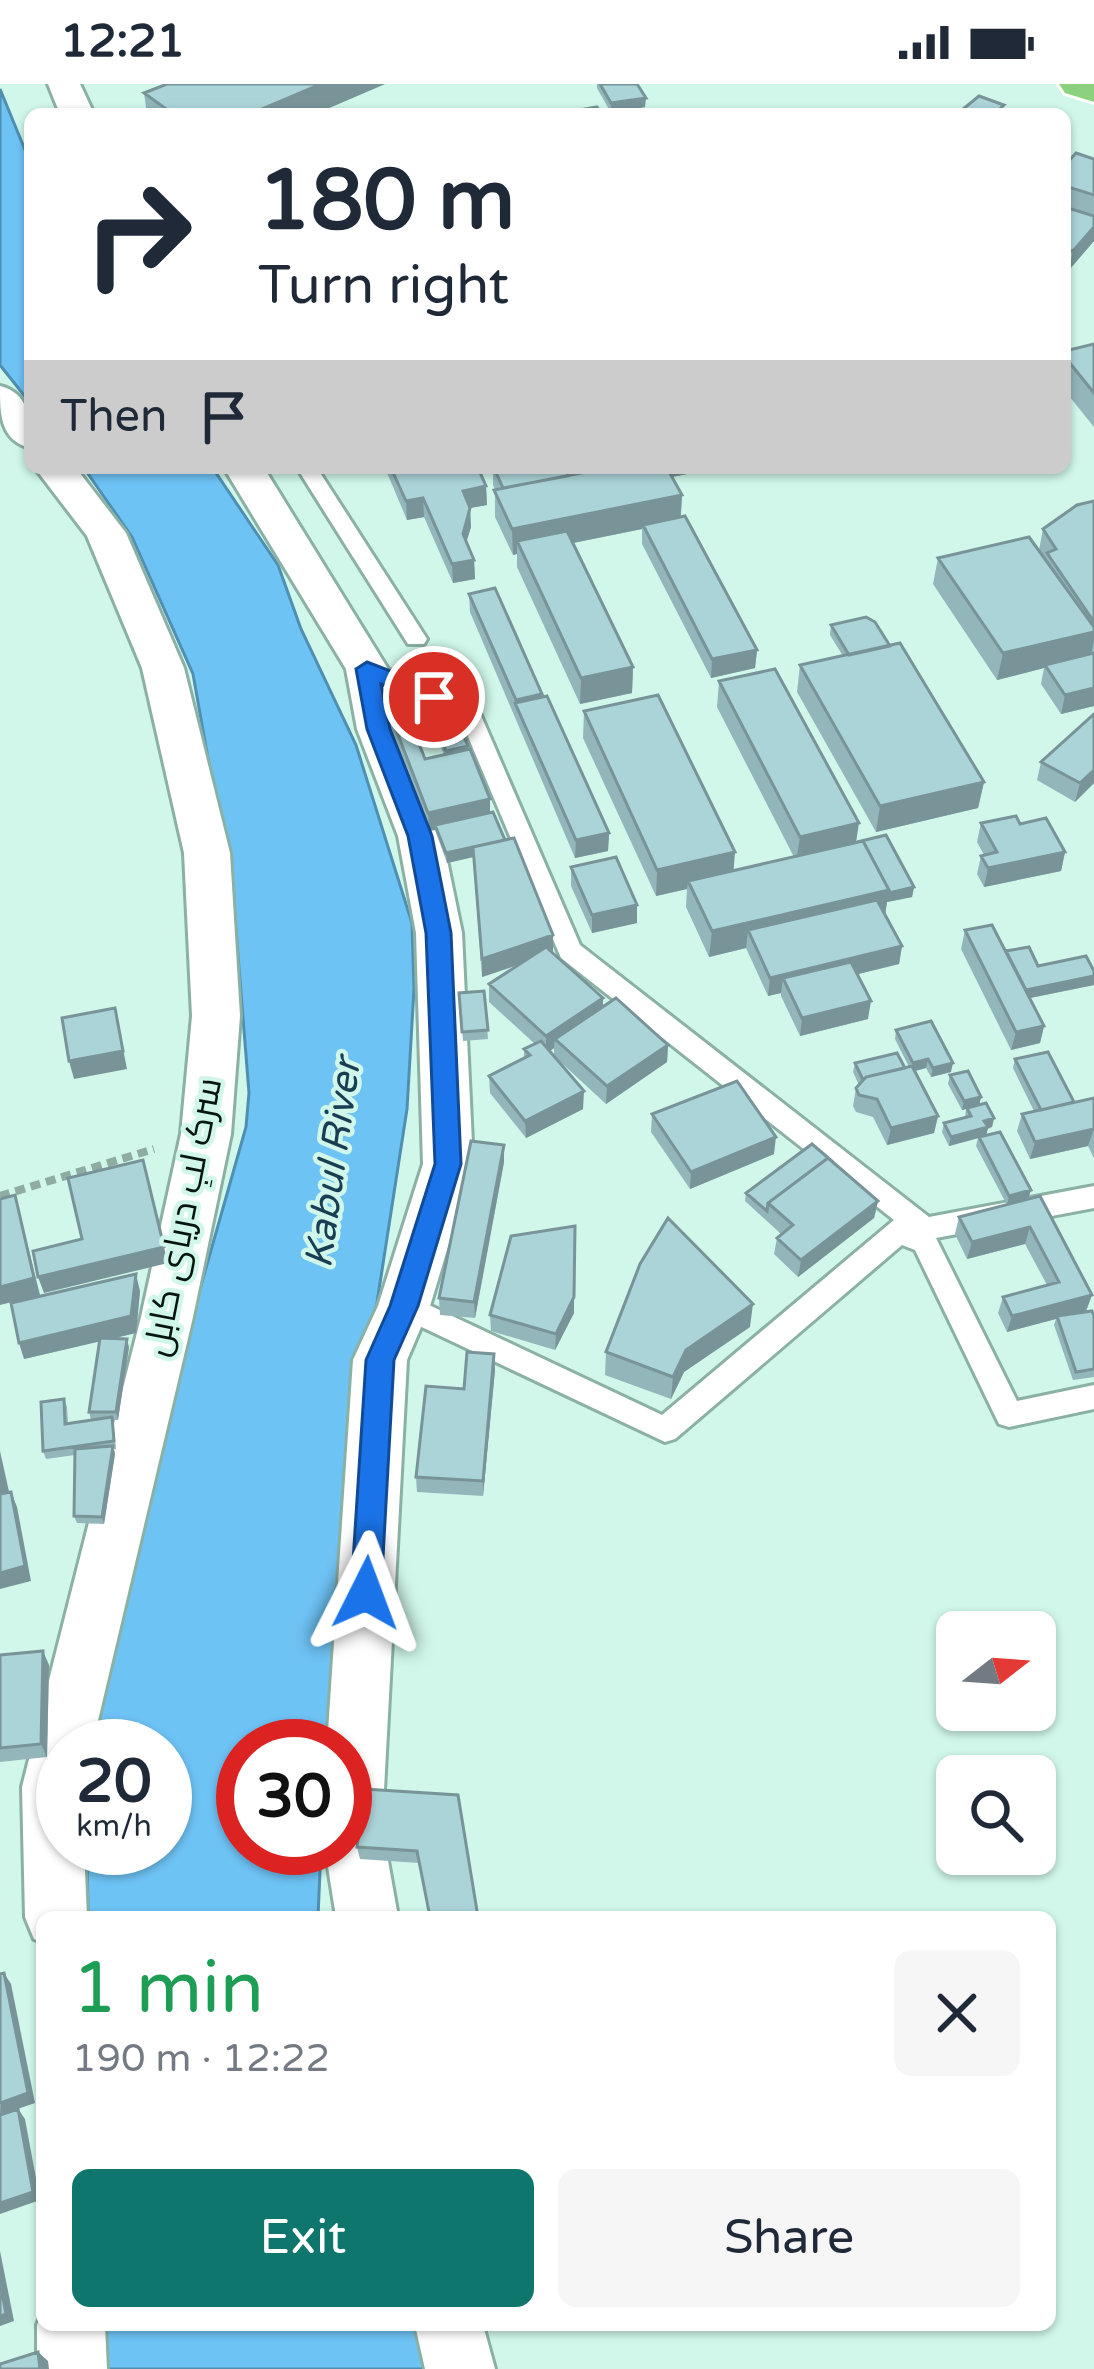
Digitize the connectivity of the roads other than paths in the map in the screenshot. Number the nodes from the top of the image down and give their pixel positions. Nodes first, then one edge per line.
1 (1080, 84) edge
2 (1094, 89) edge
3 (0, 398) edge
4 (24, 428) edge
5 (60, 474) edge
6 (248, 474) edge
7 (311, 474) edge
8 (416, 639) dead end
9 (367, 669) junction
10 (1094, 1197) edge
11 (905, 1225) junction
12 (404, 1306) junction
13 (1094, 1397) edge
14 (56, 1911) edge
15 (366, 1911) edge
16 (71, 2331) edge
17 (450, 2331) edge
18 (72, 2369) edge
19 (460, 2369) edge

1 - 2 highway
3 - 4 street
5 - 14 street, سرک لبِ دریای کابل
6 - 9 street
7 - 8 lane
9 - 11 lane
9 - 12 street
10 - 11 lane
11 - 12 lane
11 - 13 lane
12 - 15 street
16 - 18 street
17 - 19 street

